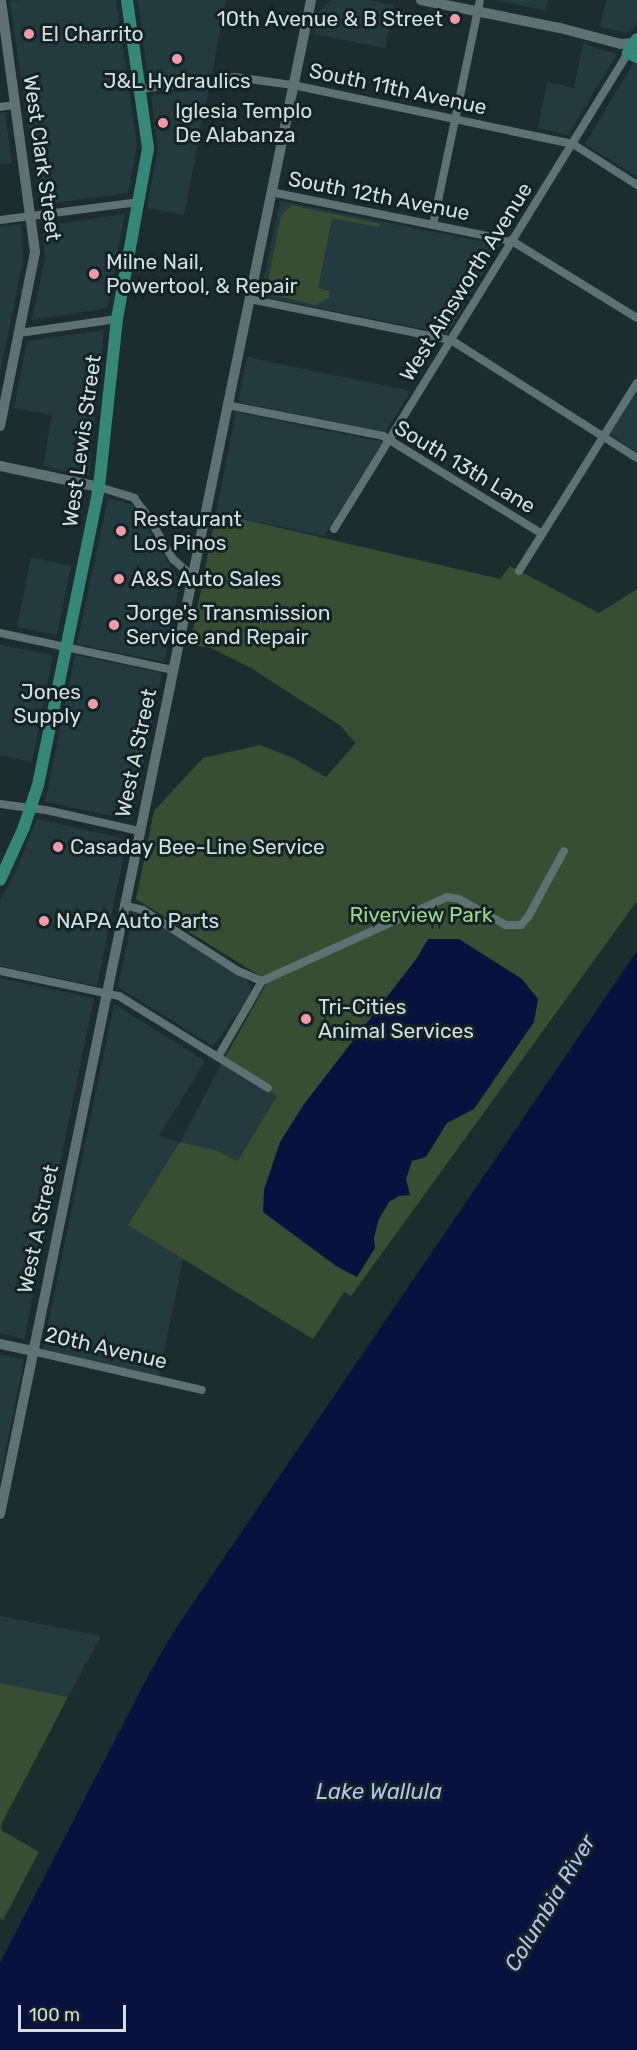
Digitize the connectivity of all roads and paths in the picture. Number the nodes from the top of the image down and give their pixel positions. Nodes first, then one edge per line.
1 (1, 0) edge
2 (127, 0) edge
3 (310, 0) edge
4 (421, 0) edge
5 (478, 6) edge
6 (632, 47) edge
7 (293, 85) junction
8 (140, 89) junction
9 (15, 105) junction
10 (0, 107) edge
11 (455, 119) junction
12 (573, 144) junction
13 (637, 185) edge
14 (271, 192) junction
15 (138, 202) junction
16 (30, 216) junction
17 (0, 220) edge
18 (433, 225) junction
19 (512, 241) junction
20 (249, 299) junction
21 (637, 318) edge
22 (117, 319) junction
23 (19, 333) junction
24 (451, 340) junction
25 (637, 383) edge
26 (227, 405) junction
27 (0, 426) edge
28 (603, 436) junction
29 (389, 440) junction
30 (637, 458) edge
31 (0, 466) edge
32 (99, 487) junction
33 (334, 529) dead end
34 (542, 534) junction
35 (519, 571) dead end
36 (192, 576) junction
37 (0, 633) edge
38 (67, 647) junction
39 (173, 670) junction
40 (0, 804) edge
41 (30, 809) junction
42 (139, 831) junction
43 (564, 851) dead end
44 (0, 880) edge
45 (124, 905) junction
46 (0, 971) edge
47 (262, 981) junction
48 (106, 993) junction
49 (218, 1056) junction
50 (268, 1088) dead end
51 (0, 1344) edge
52 (32, 1351) junction
53 (202, 1390) dead end
54 (0, 1514) edge

1 - 9 main road, West Clark Street
2 - 8 main road, West Lewis Street
3 - 7 main road, West A Street
4 - 5 main road
5 - 6 main road
5 - 11 street
6 - 12 street, West Ainsworth Avenue
7 - 8 street, South 11th Avenue
7 - 11 street, South 11th Avenue
7 - 14 main road, West A Street
8 - 15 main road, West Lewis Street
9 - 10 street
9 - 16 main road, West Clark Street
11 - 12 street, South 11th Avenue
11 - 18 street
12 - 13 street, South 11th Avenue
12 - 19 street, West Ainsworth Avenue
14 - 18 street, South 12th Avenue
14 - 20 main road, West A Street
15 - 16 street
15 - 22 main road, West Lewis Street
16 - 17 street
16 - 23 main road, West Clark Street
18 - 19 street, South 12th Avenue
19 - 21 street, South 12th Avenue
19 - 24 street, West Ainsworth Avenue
20 - 24 street
20 - 26 main road, West A Street
22 - 23 street
22 - 32 main road, West Lewis Street
23 - 27 main road, West Clark Street
24 - 28 street
24 - 29 street, West Ainsworth Avenue
25 - 28 street
26 - 29 street, South 13th Lane
26 - 36 main road, West A Street
28 - 30 street
28 - 34 street
29 - 33 street, West Ainsworth Avenue
29 - 34 street, South 13th Lane
31 - 32 main road
32 - 36 street
32 - 38 main road, West Lewis Street
34 - 35 street
36 - 39 main road, West A Street
37 - 38 street
38 - 39 street
38 - 41 main road, West Lewis Street
39 - 42 main road, West A Street
40 - 41 street
41 - 42 street
41 - 44 main road, West Lewis Street
42 - 45 main road, West A Street
43 - 47 street
45 - 47 street
45 - 48 main road, West A Street
46 - 48 street
47 - 49 street
48 - 49 street
48 - 52 main road, West A Street
49 - 50 street
51 - 52 main road, 20th Avenue
52 - 53 street, 20th Avenue
52 - 54 main road, West A Street

